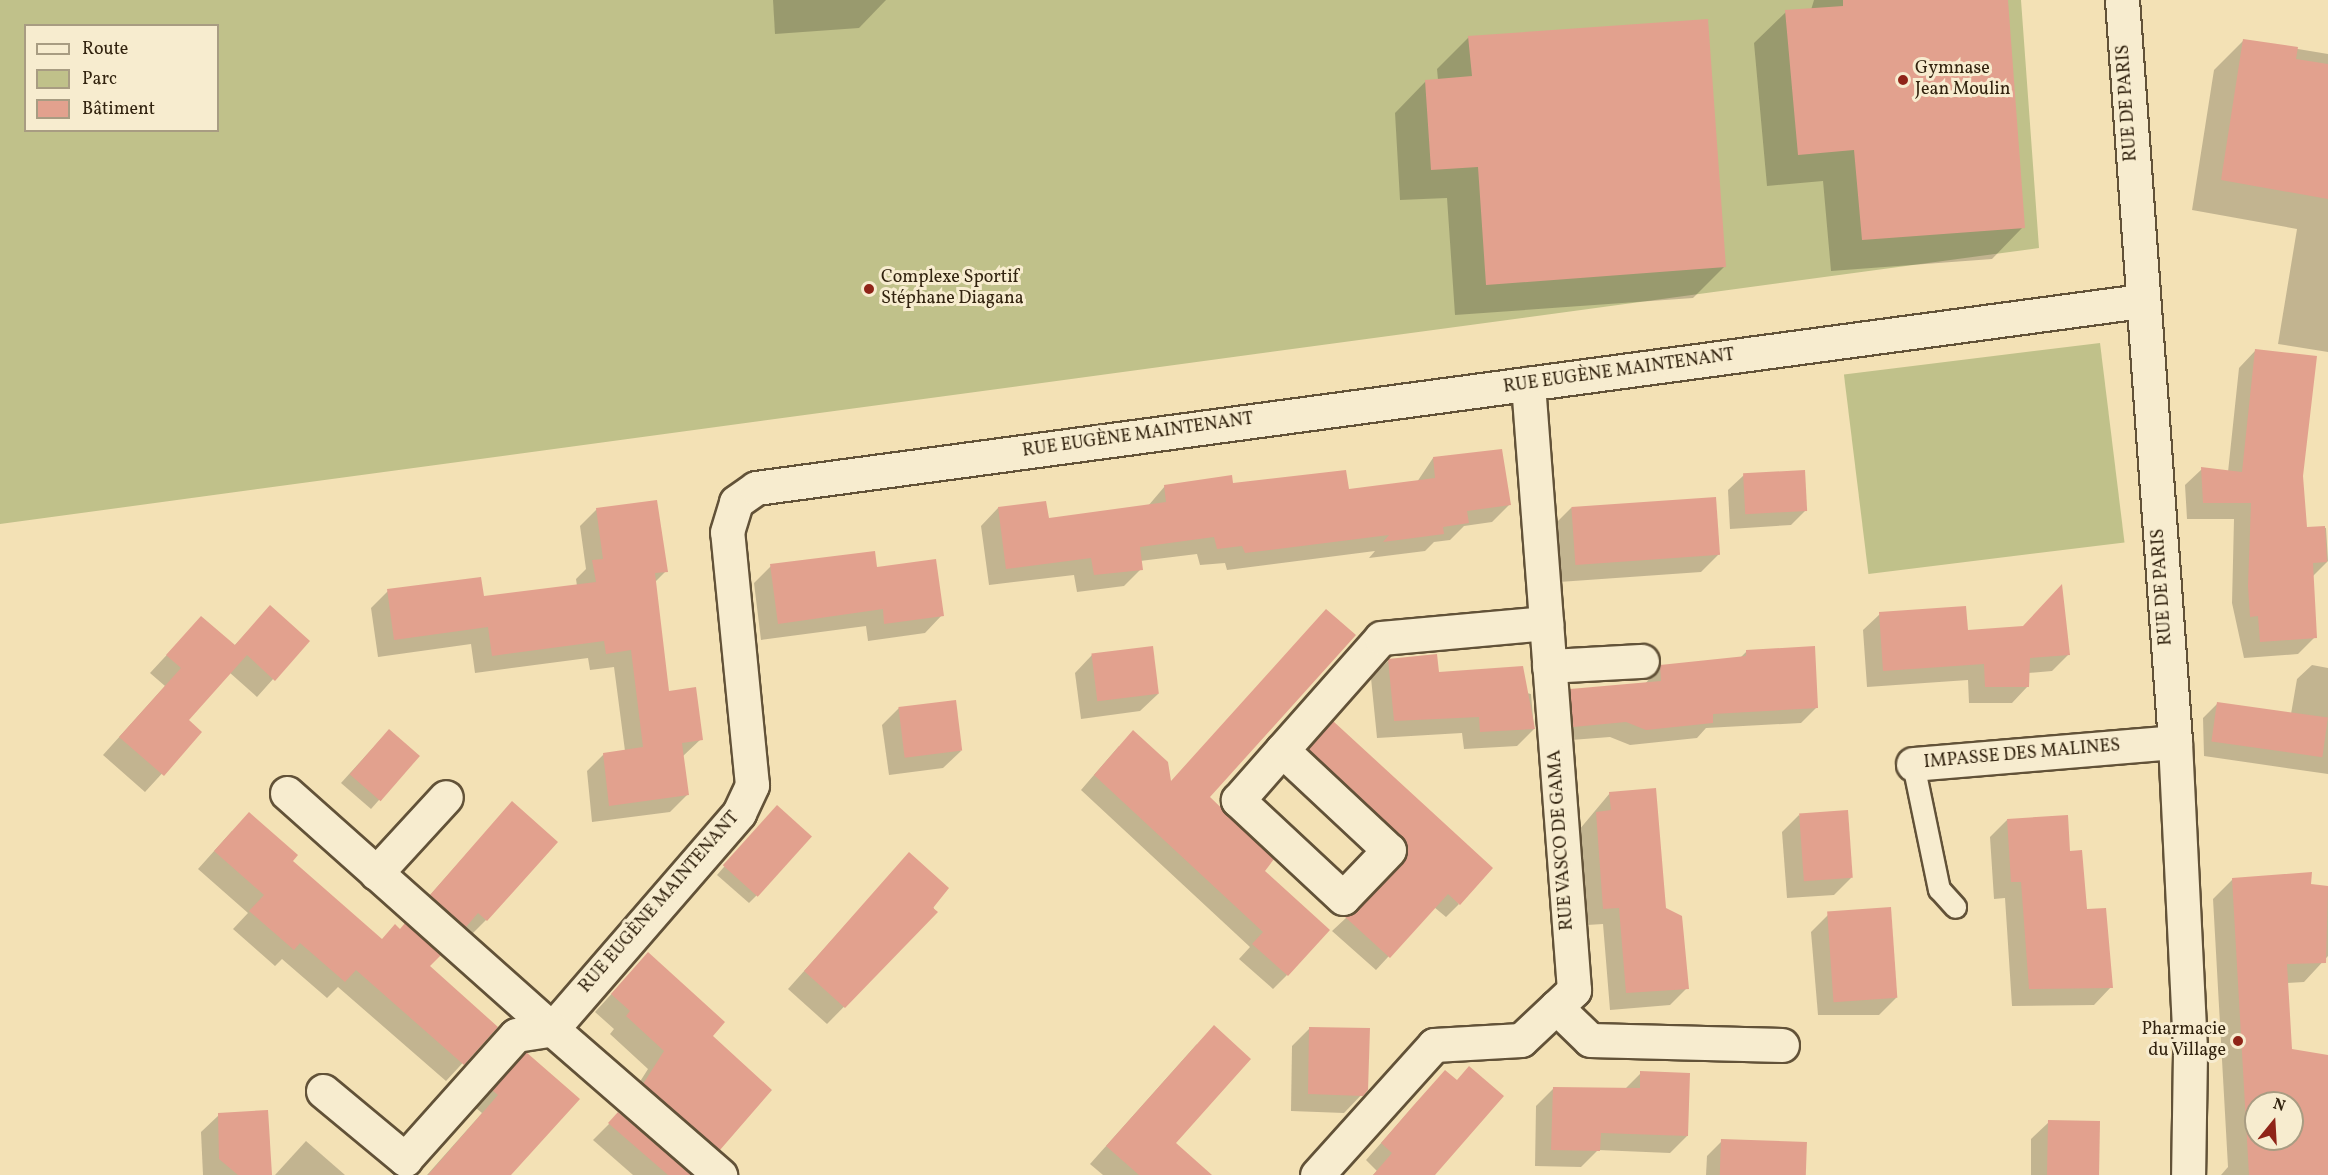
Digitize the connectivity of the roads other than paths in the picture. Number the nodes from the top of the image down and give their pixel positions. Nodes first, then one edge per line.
1 (2122, 0) edge
2 (2141, 302) junction
3 (1528, 384) junction
4 (1545, 623) junction
5 (1642, 661) dead end
6 (1549, 666) junction
7 (2175, 742) junction
8 (1282, 750) junction
9 (1913, 764) joint
10 (287, 793) dead end
11 (446, 797) dead end
12 (376, 873) junction
13 (1955, 907) dead end
14 (1556, 1007) junction
15 (552, 1029) junction
16 (1782, 1046) dead end
17 (323, 1091) dead end
18 (720, 1175) edge
19 (1317, 1175) edge
20 (2188, 1175) edge

1 - 2 street, RUE DE PARIS
2 - 3 street, RUE EUGÈNE MAINTENANT
2 - 7 street, RUE DE PARIS
3 - 4 street, RUE VASCO DE GAMA
3 - 15 street, RUE EUGÈNE MAINTENANT
4 - 6 street, RUE VASCO DE GAMA
4 - 8 street
5 - 6 street
6 - 14 street, RUE VASCO DE GAMA
7 - 9 street, IMPASSE DES MALINES
7 - 20 street, RUE DE PARIS
8 - 8 street
9 - 13 lane, IMPASSE DES MALINES
10 - 12 street
11 - 12 street
12 - 15 street
14 - 16 street
14 - 19 street, RUE VASCO DE GAMA
15 - 17 street
15 - 18 street

